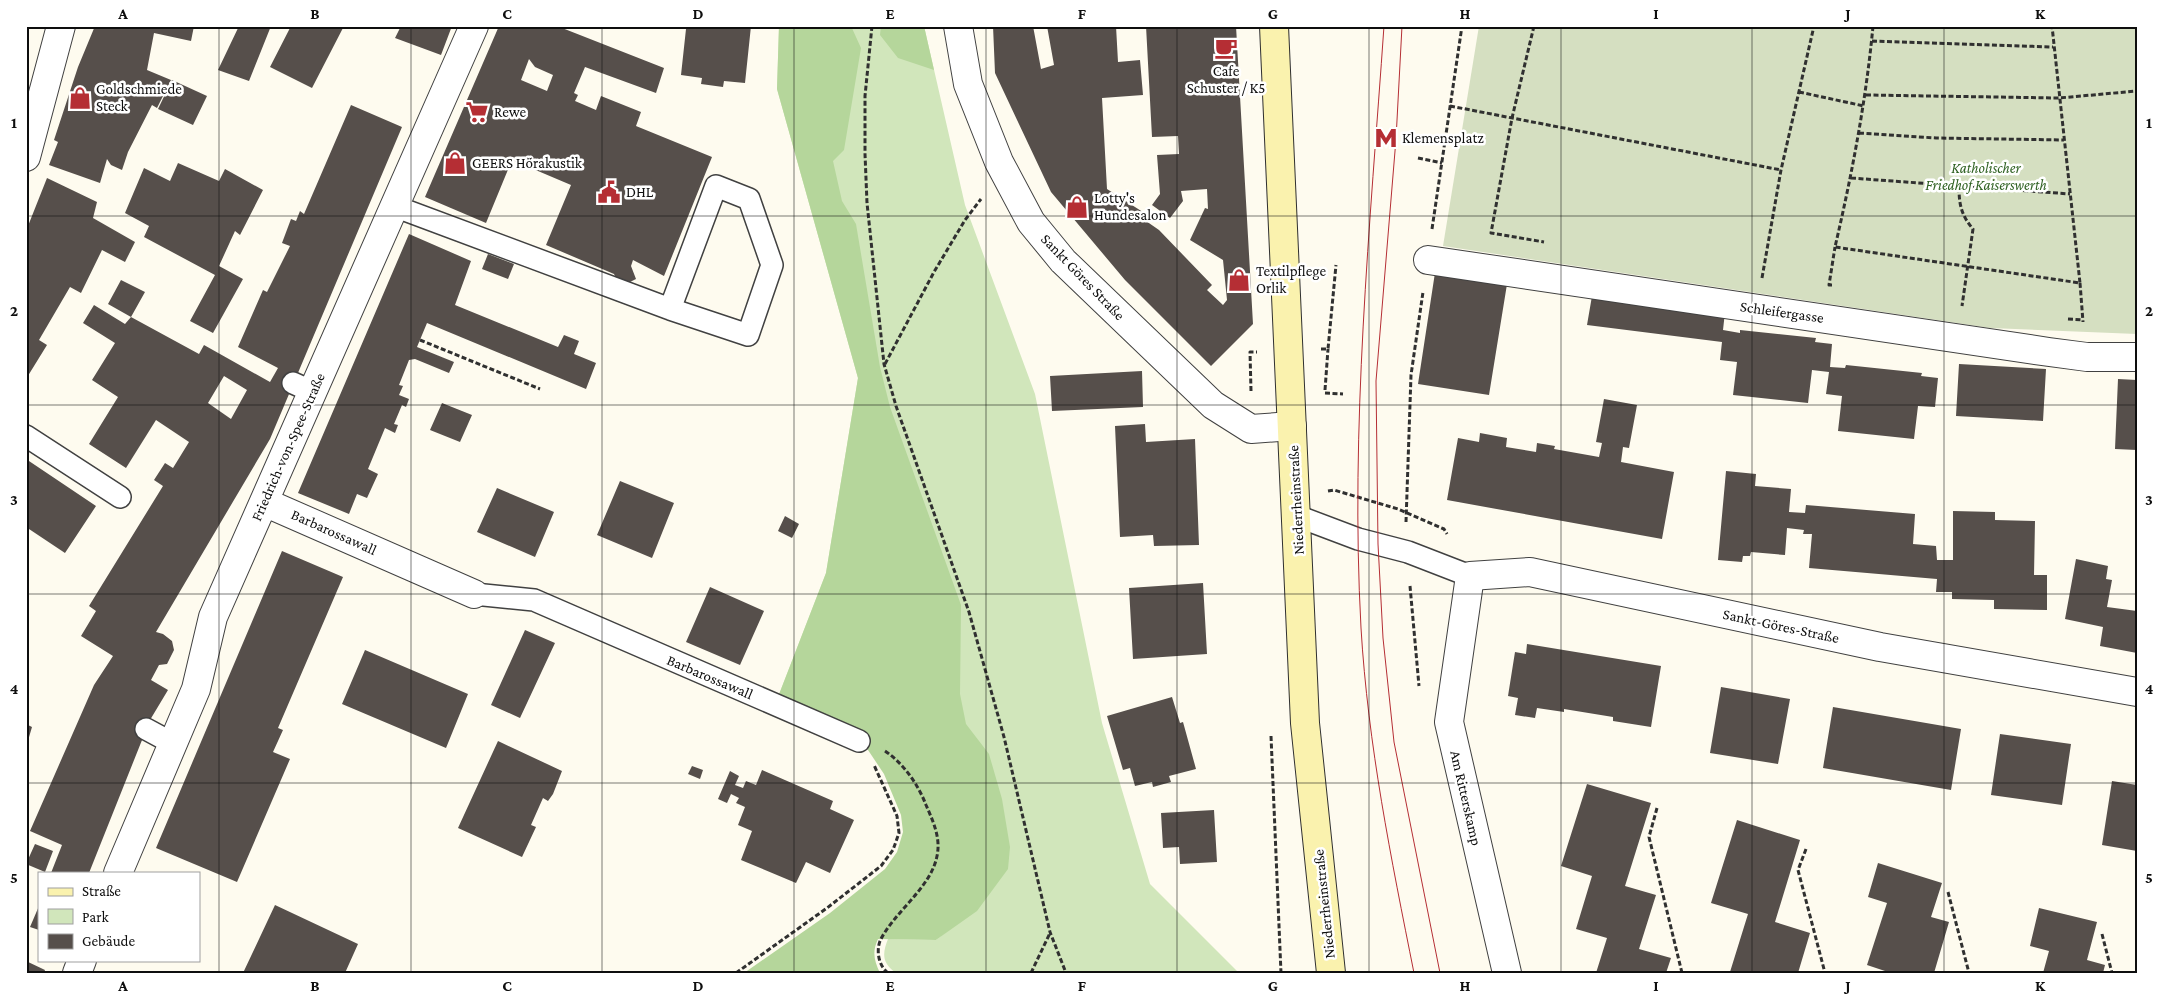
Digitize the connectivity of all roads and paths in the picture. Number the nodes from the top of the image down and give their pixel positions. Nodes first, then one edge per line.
1 (61, 26) edge
2 (474, 26) edge
3 (872, 26) edge
4 (958, 26) edge
5 (1274, 26) edge
6 (1534, 26) edge
7 (1814, 26) edge
8 (1873, 26) edge
9 (2052, 26) edge
10 (1872, 41) junction
11 (2053, 47) junction
12 (2137, 91) edge
13 (1799, 92) junction
14 (1866, 95) junction
15 (2059, 98) junction
16 (1450, 106) dead end
17 (1864, 106) junction
18 (1512, 118) junction
19 (1859, 133) junction
20 (2064, 140) junction
21 (26, 157) edge
22 (1418, 158) dead end
23 (1442, 163) dead end
24 (1781, 170) junction
25 (1851, 178) junction
26 (1958, 186) junction
27 (2070, 194) junction
28 (394, 206) junction
29 (965, 220) dead end
30 (1549, 242) dead end
31 (1835, 246) junction
32 (1428, 260) dead end
33 (1968, 266) junction
34 (1752, 277) dead end
35 (2080, 283) junction
36 (1839, 286) dead end
37 (1953, 305) dead end
38 (1962, 307) junction
39 (1972, 308) dead end
40 (670, 309) junction
41 (2065, 319) dead end
42 (2083, 320) junction
43 (420, 340) dead end
44 (2087, 357) junction
45 (2137, 357) edge
46 (884, 364) junction
47 (540, 389) dead end
48 (1325, 393) dead end
49 (1343, 394) dead end
50 (1292, 426) junction
51 (26, 436) edge
52 (120, 497) dead end
53 (264, 502) junction
54 (1297, 516) junction
55 (1470, 576) junction
56 (474, 594) joint
57 (2137, 692) edge
58 (146, 729) dead end
59 (859, 741) junction
60 (172, 743) junction
61 (1657, 808) dead end
62 (1806, 848) dead end
63 (118, 872) edge
64 (1277, 878) dead end
65 (1948, 892) dead end
66 (1050, 932) junction
67 (2102, 934) dead end
68 (736, 973) edge
69 (888, 973) edge
70 (1031, 973) edge
71 (1066, 973) edge
72 (1281, 973) edge
73 (1331, 973) edge
74 (1508, 973) edge
75 (1682, 973) edge
76 (1825, 973) edge
77 (1969, 973) edge
78 (2112, 973) edge

1 - 21 street
2 - 28 street, Friedrich-von-Spee-Straße
3 - 46 path
4 - 50 street, Sankt Göres Straße
5 - 50 main road, Niederrheinstraße
6 - 18 path
7 - 13 path
8 - 10 path
9 - 11 path
10 - 11 path
10 - 14 path
11 - 15 path
12 - 15 path
13 - 17 path
13 - 24 path
14 - 15 path
14 - 17 path
15 - 20 path
16 - 18 path
17 - 19 path
18 - 24 path
18 - 30 path
19 - 20 path
19 - 25 path
20 - 27 path
22 - 23 path
24 - 34 path
25 - 26 path
25 - 31 path
26 - 27 path
26 - 33 path
27 - 35 path
28 - 40 lane
28 - 53 street, Friedrich-von-Spee-Straße
29 - 46 path
31 - 33 path
31 - 36 path
32 - 44 street, Schleifergasse
33 - 35 path
33 - 38 path
35 - 42 path
37 - 38 path
38 - 39 path
40 - 40 lane
41 - 42 path
42 - 44 path
43 - 47 path
44 - 45 street, Schleifergasse
46 - 66 path
48 - 49 path
50 - 54 main road, Niederrheinstraße
51 - 52 lane
53 - 56 street, Barbarossawall
53 - 60 street, Friedrich-von-Spee-Straße
54 - 55 lane
54 - 73 main road, Niederrheinstraße
55 - 57 street, Sankt-Göres-Straße
55 - 74 street, Am Ritterskamp
56 - 59 lane, Barbarossawall
58 - 60 lane
59 - 68 path
59 - 69 path
60 - 63 street, Friedrich-von-Spee-Straße
61 - 75 path
62 - 76 path
64 - 72 path
65 - 77 path
66 - 70 path
66 - 71 path
67 - 78 path

